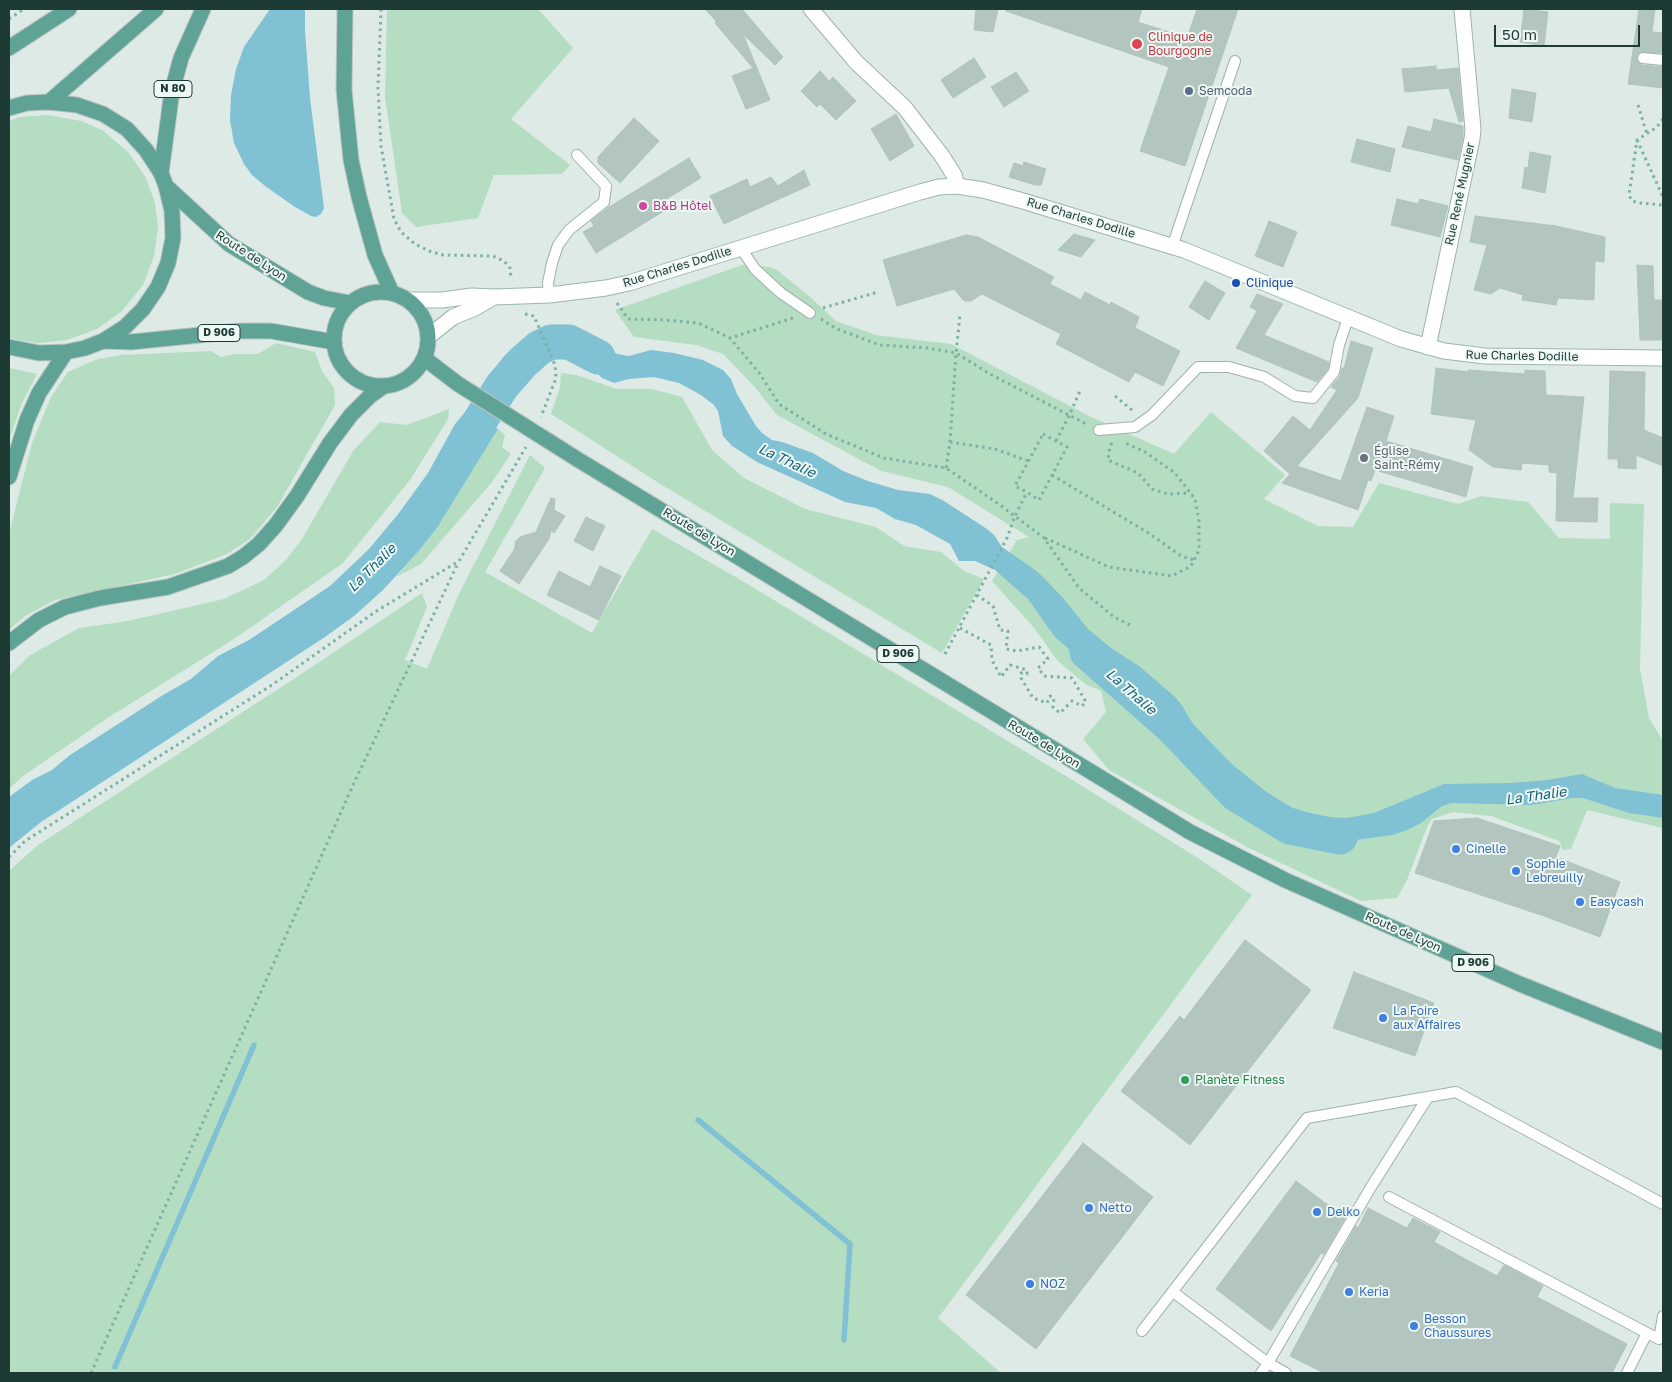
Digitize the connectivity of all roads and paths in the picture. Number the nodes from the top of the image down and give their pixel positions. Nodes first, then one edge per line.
1 (24, 9) edge
2 (69, 9) edge
3 (156, 9) edge
4 (203, 9) edge
5 (345, 9) edge
6 (381, 9) edge
7 (811, 9) edge
8 (1462, 9) edge
9 (9, 19) edge
10 (9, 48) edge
11 (1643, 58) dead end
12 (1663, 60) edge
13 (1235, 61) dead end
14 (49, 102) junction
15 (1638, 105) dead end
16 (9, 108) edge
17 (1663, 119) edge
18 (1647, 134) junction
19 (1637, 140) junction
20 (577, 155) dead end
21 (164, 180) junction
22 (958, 186) junction
23 (1663, 196) edge
24 (1663, 205) edge
25 (740, 247) junction
26 (1172, 247) junction
27 (606, 288) junction
28 (878, 292) dead end
29 (392, 293) junction
30 (548, 295) junction
31 (513, 296) junction
32 (494, 297) junction
33 (407, 300) junction
34 (350, 303) junction
35 (810, 312) junction
36 (960, 315) dead end
37 (1348, 318) junction
38 (537, 324) dead end
39 (428, 337) junction
40 (730, 338) junction
41 (103, 340) junction
42 (334, 342) junction
43 (9, 347) edge
44 (1428, 347) junction
45 (66, 352) junction
46 (956, 353) junction
47 (424, 358) junction
48 (1663, 358) edge
49 (415, 372) junction
50 (384, 386) junction
51 (461, 387) junction
52 (1080, 391) dead end
53 (1115, 396) dead end
54 (1069, 416) junction
55 (1146, 419) junction
56 (1099, 430) junction
57 (536, 432) junction
58 (1115, 438) junction
59 (1056, 441) junction
60 (950, 442) junction
61 (1028, 461) junction
62 (946, 468) junction
63 (1052, 475) junction
64 (9, 477) edge
65 (1027, 492) junction
66 (1190, 492) junction
67 (1015, 516) junction
68 (1044, 538) junction
69 (1194, 560) junction
70 (459, 562) junction
71 (977, 595) junction
72 (1130, 625) dead end
73 (960, 628) junction
74 (9, 643) edge
75 (946, 654) dead end
76 (9, 857) edge
77 (1663, 1042) edge
78 (1428, 1097) junction
79 (1389, 1197) dead end
80 (1663, 1204) edge
81 (1173, 1292) junction
82 (1663, 1316) edge
83 (1142, 1331) dead end
84 (1647, 1333) junction
85 (1268, 1363) junction
86 (91, 1373) edge
87 (1261, 1373) edge
88 (1286, 1373) edge
89 (1627, 1373) edge

1 - 9 path
2 - 10 main road
3 - 14 main road
4 - 21 main road, N 80
5 - 29 main road
6 - 31 path
7 - 22 main road
8 - 44 main road, Rue René Mugnier
11 - 12 lane
13 - 26 lane
14 - 16 main road
14 - 21 main road
15 - 18 path
17 - 18 path
18 - 19 path
19 - 23 path
19 - 24 path
20 - 30 lane
21 - 34 main road, Route de Lyon
21 - 41 main road
22 - 25 main road, Rue Charles Dodille
22 - 26 main road, Rue Charles Dodille
25 - 27 main road, Rue Charles Dodille
25 - 35 lane
26 - 37 main road, Rue Charles Dodille
27 - 30 main road, Rue Charles Dodille
27 - 40 path
28 - 35 path
29 - 33 main road
29 - 34 main road
30 - 31 main road, Rue Charles Dodille
31 - 32 main road, Rue Charles Dodille
32 - 33 main road, Rue Charles Dodille
32 - 39 main road, Rue Charles Dodille
33 - 39 main road
34 - 42 main road
35 - 40 path
35 - 46 path
36 - 46 path
37 - 44 main road, Rue Charles Dodille
37 - 55 lane
38 - 57 path
39 - 47 main road
40 - 62 path
41 - 42 main road, D 906
41 - 45 main road
42 - 50 main road
43 - 45 main road
44 - 48 main road, Rue Charles Dodille
45 - 64 main road
46 - 54 path
46 - 60 path
47 - 49 main road
47 - 51 main road, Route de Lyon / D 906
49 - 50 main road
49 - 51 main road, Route de Lyon / D 906
50 - 74 main road
51 - 57 main road, Route de Lyon / D 906
52 - 54 path
53 - 55 path
54 - 56 path
54 - 59 path
55 - 56 lane
56 - 58 path
57 - 70 path
57 - 77 main road, Route de Lyon / D 906
58 - 66 path
58 - 66 path
59 - 61 path
59 - 63 path
60 - 61 path
60 - 62 path
61 - 65 path
62 - 67 path
63 - 65 path
63 - 69 path
65 - 67 path
66 - 69 path
67 - 68 path
67 - 71 path
68 - 69 path
68 - 72 path
70 - 76 path
70 - 86 path
71 - 73 path
71 - 73 path
73 - 75 path
78 - 80 lane
78 - 81 lane
78 - 85 lane
79 - 84 lane
81 - 83 lane
81 - 85 lane
82 - 84 lane
84 - 89 lane
85 - 87 lane
85 - 88 lane

